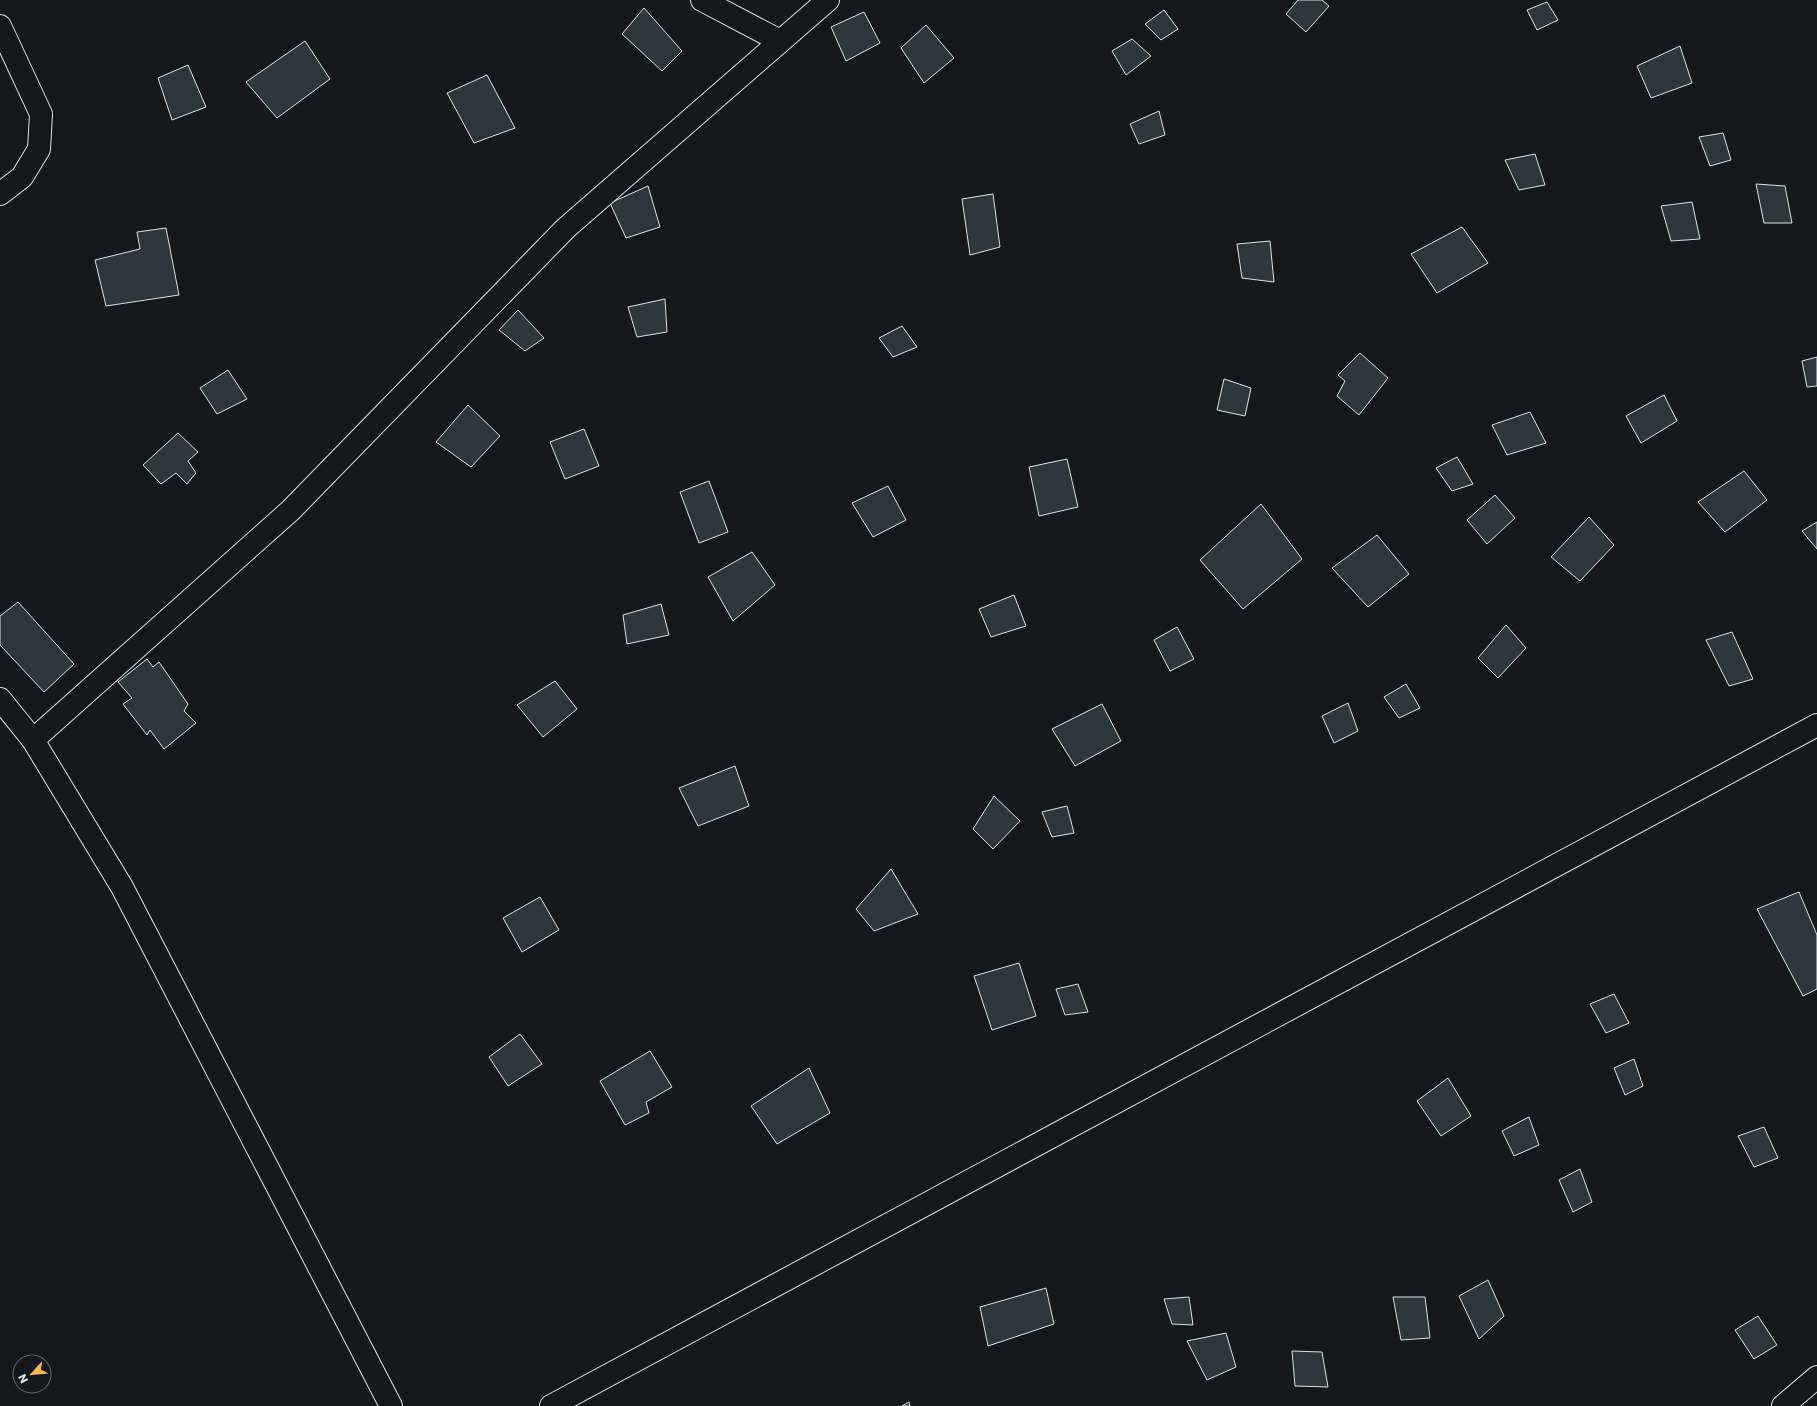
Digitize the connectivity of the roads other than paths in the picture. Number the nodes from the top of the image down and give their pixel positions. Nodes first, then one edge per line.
1 (702, 0) edge
2 (828, 0) edge
3 (0, 26) edge
4 (780, 41) junction
5 (0, 194) edge
6 (0, 699) edge
7 (1817, 725) edge
8 (33, 740) junction
9 (1817, 1377) edge
10 (391, 1406) edge
11 (551, 1406) edge
12 (1783, 1406) edge

1 - 4 street
2 - 4 street
3 - 5 street
4 - 8 street
6 - 8 street
7 - 11 street
8 - 10 street
9 - 12 street

